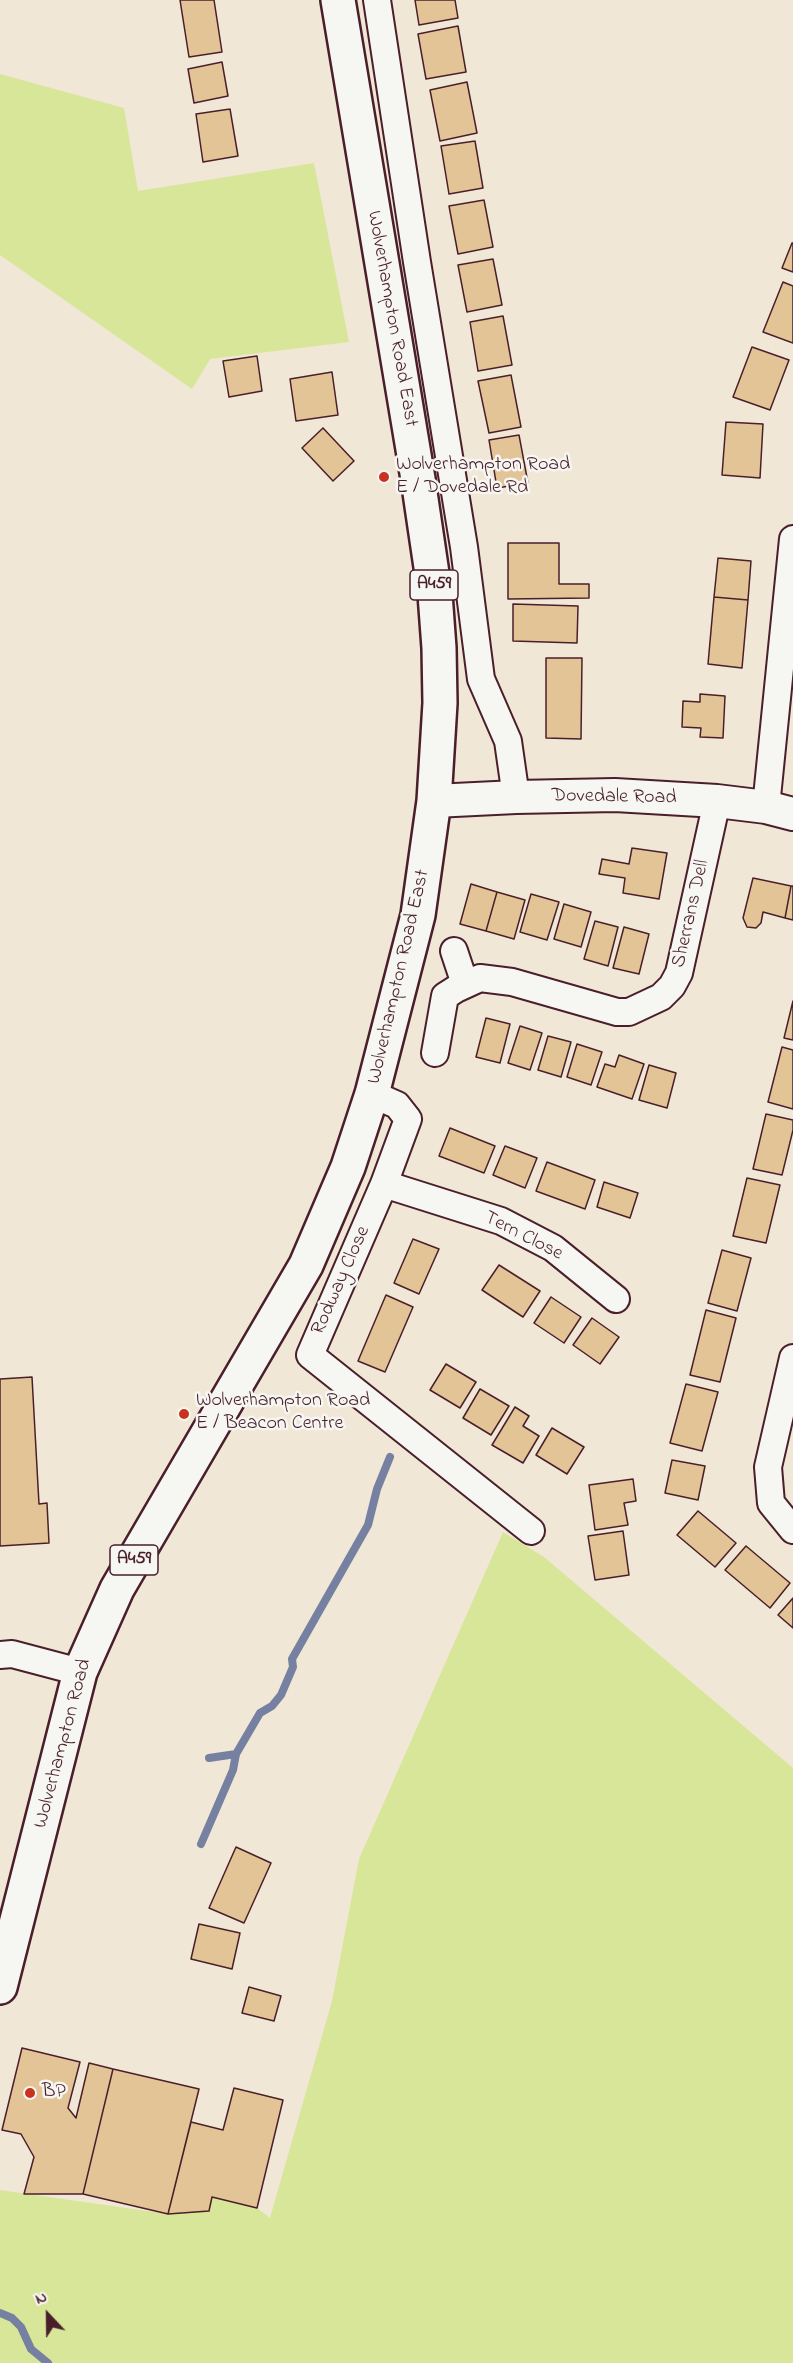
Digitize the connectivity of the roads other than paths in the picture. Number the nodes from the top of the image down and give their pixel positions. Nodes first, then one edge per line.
1 (338, 0) edge
2 (377, 0) edge
3 (792, 552) edge
4 (516, 796) junction
5 (434, 801) junction
6 (717, 801) junction
7 (780, 810) edge
8 (454, 951) dead end
9 (465, 984) junction
10 (435, 1053) dead end
11 (372, 1094) junction
12 (348, 1167) joint
13 (384, 1184) junction
14 (616, 1299) dead end
15 (793, 1359) edge
16 (793, 1530) edge
17 (531, 1531) dead end
18 (0, 1655) edge
19 (80, 1672) junction
20 (0, 1987) edge

1 - 5 main road, Wolverhampton Road East / A459
2 - 4 street, Wolverhampton Road East
3 - 7 street
4 - 5 street, Dovedale Road
4 - 6 street, Dovedale Road
5 - 11 main road, Wolverhampton Road East / A459
6 - 7 street, Dovedale Road
6 - 9 street, Sherrans Dell
8 - 9 street
9 - 10 street
11 - 12 main road, Wolverhampton Road East / A459
11 - 13 street, Rodway Close
12 - 19 main road, Wolverhampton Road / A459
13 - 14 street, Tern Close
13 - 17 street, Rodway Close
15 - 16 street
18 - 19 street
19 - 20 main road, Wolverhampton Road / A459

